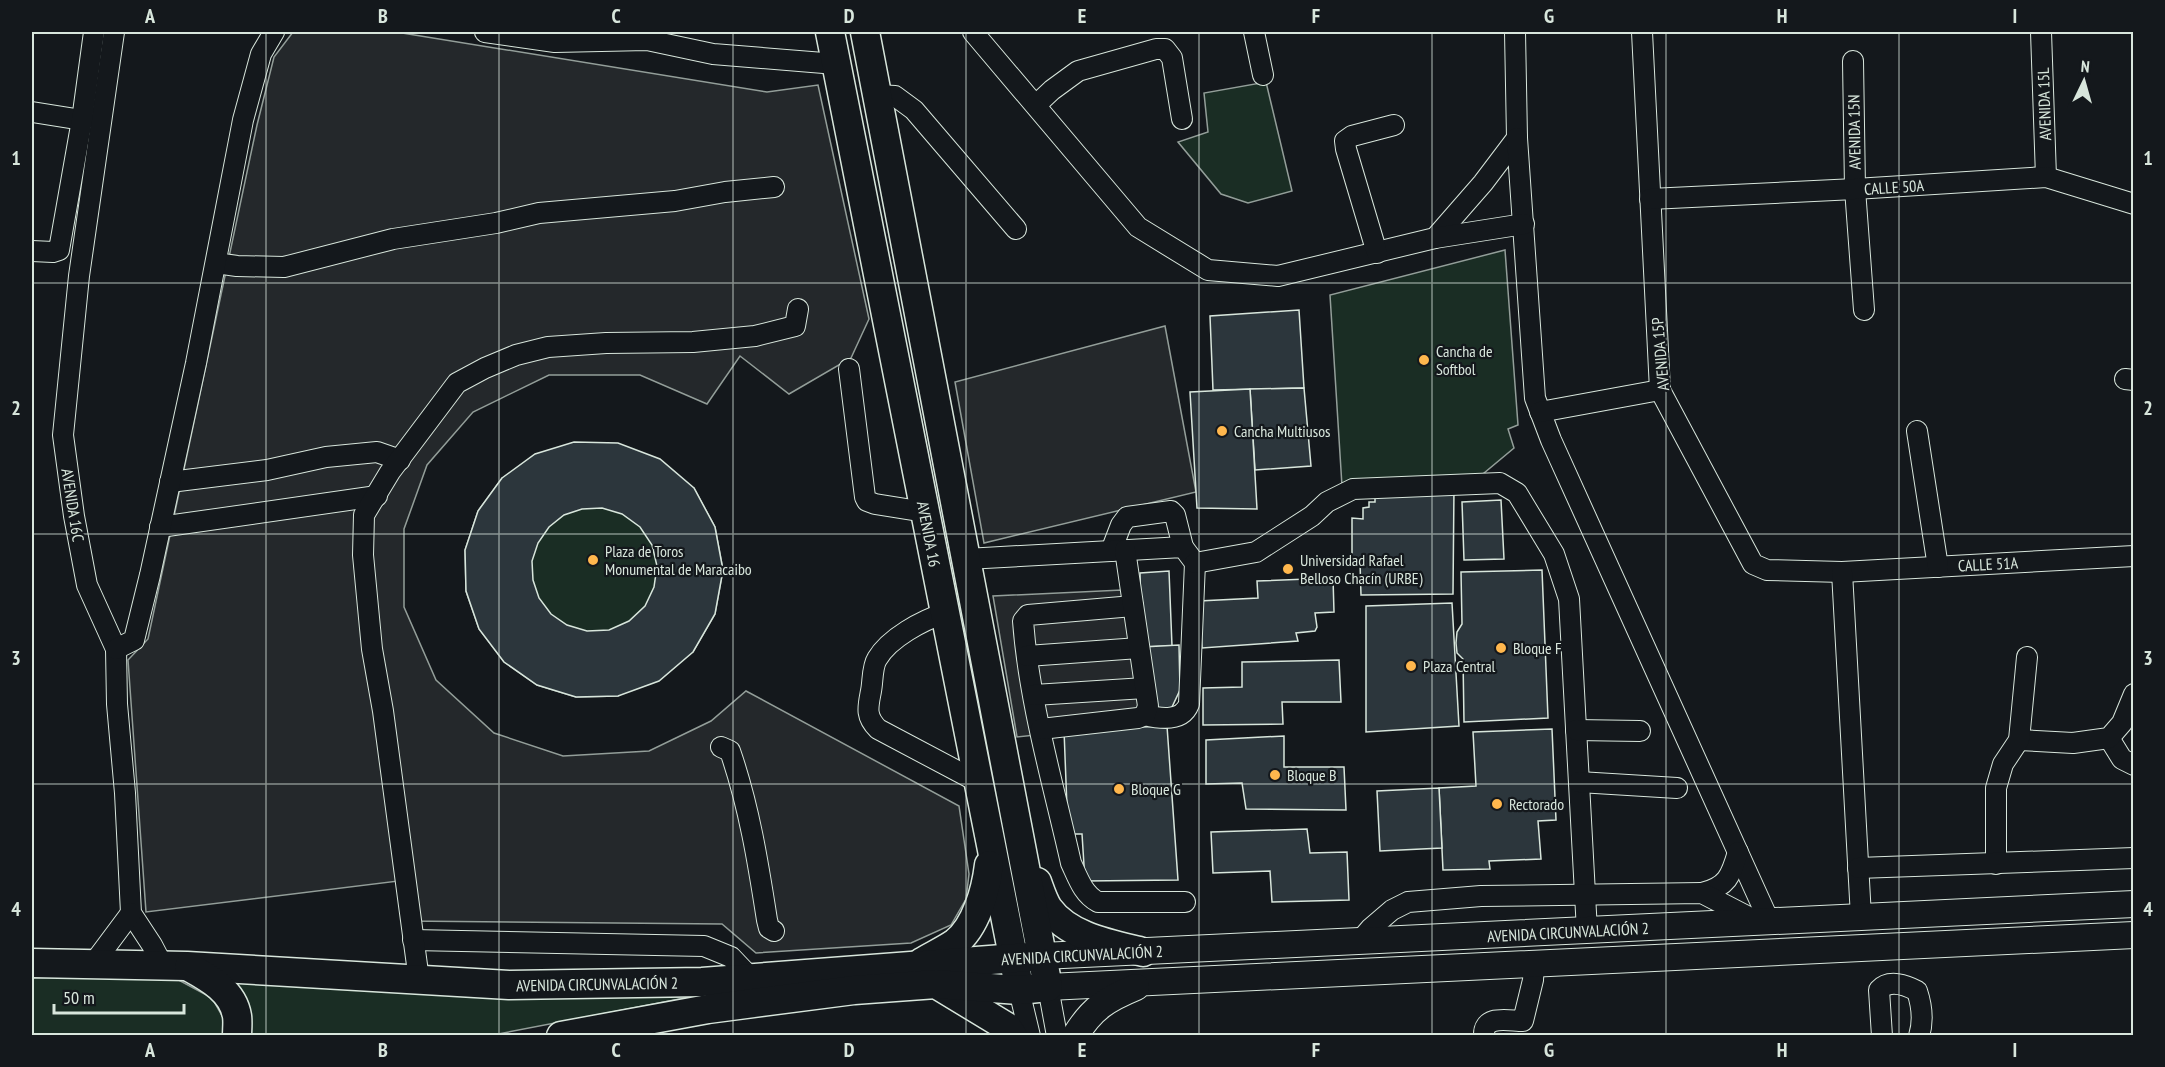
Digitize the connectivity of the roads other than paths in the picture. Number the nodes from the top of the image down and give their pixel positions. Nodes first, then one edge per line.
1 (94, 32) edge
2 (114, 32) edge
3 (274, 32) edge
4 (485, 32) edge
5 (830, 32) edge
6 (865, 32) edge
7 (973, 32) edge
8 (1254, 32) edge
9 (1515, 32) edge
10 (1641, 32) edge
11 (2042, 32) edge
12 (1853, 61) dead end
13 (836, 64) junction
14 (1263, 75) dead end
15 (877, 94) junction
16 (1036, 105) junction
17 (32, 112) edge
18 (1182, 119) dead end
19 (82, 120) junction
20 (1394, 125) dead end
21 (1517, 138) junction
22 (2046, 177) junction
23 (774, 187) dead end
24 (1855, 189) junction
25 (1650, 199) junction
26 (2133, 204) edge
27 (1524, 224) junction
28 (1016, 230) dead end
29 (1435, 238) junction
30 (32, 250) edge
31 (1377, 253) junction
32 (216, 263) junction
33 (798, 309) dead end
34 (1864, 310) dead end
35 (849, 369) dead end
36 (1660, 390) junction
37 (1540, 412) junction
38 (1917, 431) dead end
39 (399, 460) junction
40 (170, 482) junction
41 (377, 496) junction
42 (925, 512) junction
43 (160, 527) junction
44 (1183, 547) junction
45 (1118, 550) junction
46 (2133, 556) edge
47 (966, 559) junction
48 (1196, 563) junction
49 (1938, 567) junction
50 (1842, 572) junction
51 (1133, 606) junction
52 (945, 613) junction
53 (1139, 648) junction
54 (116, 649) junction
55 (1027, 656) junction
56 (2027, 657) dead end
57 (1145, 688) junction
58 (2133, 694) edge
59 (1034, 695) junction
60 (1145, 715) junction
61 (1041, 729) junction
62 (1576, 730) junction
63 (1640, 731) dead end
64 (2109, 738) junction
65 (2019, 740) junction
66 (721, 747) dead end
67 (2133, 765) edge
68 (978, 782) junction
69 (1579, 782) junction
70 (1677, 788) dead end
71 (991, 845) junction
72 (1021, 845) junction
73 (1738, 852) junction
74 (2133, 858) edge
75 (1996, 864) junction
76 (1858, 868) junction
77 (1702, 893) junction
78 (1585, 896) junction
79 (1185, 902) dead end
80 (2133, 904) edge
81 (131, 913) junction
82 (1861, 917) junction
83 (1765, 923) junction
84 (774, 931) dead end
85 (1587, 931) junction
86 (2133, 935) edge
87 (413, 940) junction
88 (1359, 942) junction
89 (1143, 952) junction
90 (1042, 956) junction
91 (1013, 958) junction
92 (32, 963) edge
93 (93, 964) junction
94 (1534, 964) junction
95 (175, 966) junction
96 (927, 975) junction
97 (751, 978) junction
98 (419, 980) junction
99 (1145, 983) junction
100 (1048, 987) junction
101 (1020, 990) junction
102 (1521, 1028) edge
103 (631, 1029) edge
104 (237, 1035) edge
105 (561, 1035) edge
106 (1013, 1035) edge
107 (1029, 1035) edge
108 (1057, 1035) edge
109 (1075, 1035) edge
110 (1484, 1035) edge
111 (1882, 1035) edge
112 (1919, 1035) edge

1 - 19 street
2 - 54 street, AVENIDA 16C
3 - 32 street
4 - 13 street
5 - 13 highway, AVENIDA 16
6 - 15 highway, AVENIDA 16
7 - 16 street
8 - 14 street
9 - 21 street
10 - 25 street, AVENIDA 15P
11 - 22 street, AVENIDA 15L
12 - 24 street, AVENIDA 15N
13 - 42 highway, AVENIDA 16
15 - 28 street
15 - 47 highway, AVENIDA 16
16 - 18 street
16 - 31 street
17 - 19 street
19 - 30 street
20 - 31 street
21 - 27 street
21 - 29 street
22 - 24 street, CALLE 50A
22 - 26 street, CALLE 50A
23 - 32 street
24 - 25 street, CALLE 50A
24 - 34 street, AVENIDA 15N
25 - 36 street, AVENIDA 15P
27 - 29 street
27 - 37 street
29 - 31 street
32 - 40 street
33 - 39 street
35 - 42 street
36 - 37 street
36 - 50 street, AVENIDA 15P
37 - 73 street
38 - 49 street
39 - 40 street
39 - 41 street
40 - 43 street
41 - 43 street
41 - 87 street
42 - 52 highway, AVENIDA 16
43 - 54 street
44 - 45 street
44 - 45 street
44 - 48 street
45 - 47 street
45 - 51 street
46 - 49 street, CALLE 51A
47 - 72 highway, AVENIDA 16
48 - 60 street
48 - 62 street
49 - 50 street, CALLE 51A
50 - 76 street
51 - 53 street
51 - 55 street
52 - 68 highway, AVENIDA 16
52 - 68 street
53 - 55 street
53 - 57 street
54 - 81 street, AVENIDA 16C
55 - 59 street
56 - 65 street
57 - 59 street
57 - 60 street
58 - 64 street
59 - 61 street
60 - 61 street
61 - 79 street
62 - 63 street
62 - 69 street
64 - 65 street
64 - 67 street
65 - 75 street
66 - 84 street
68 - 71 highway, AVENIDA 16
69 - 70 street
69 - 78 street
71 - 91 highway, AVENIDA 16
71 - 96 highway
72 - 89 highway
72 - 90 highway, AVENIDA 16
73 - 77 street
73 - 83 street
74 - 75 street
75 - 76 street
76 - 82 street
77 - 78 street
77 - 83 street
78 - 85 street
78 - 88 street
80 - 82 main road, AVENIDA CIRCUNVALACIÓN 2
81 - 93 street
81 - 95 street
82 - 83 main road, AVENIDA CIRCUNVALACIÓN 2
83 - 85 main road, AVENIDA CIRCUNVALACIÓN 2
85 - 88 main road, AVENIDA CIRCUNVALACIÓN 2
86 - 94 main road, AVENIDA CIRCUNVALACIÓN 2
87 - 97 street
87 - 98 street
88 - 89 main road, AVENIDA CIRCUNVALACIÓN 2
89 - 90 main road, AVENIDA CIRCUNVALACIÓN 2
90 - 91 highway, AVENIDA CIRCUNVALACIÓN 2
90 - 100 highway, AVENIDA 16
91 - 96 highway, AVENIDA CIRCUNVALACIÓN 2
91 - 101 highway, AVENIDA 16
92 - 93 highway, AVENIDA CIRCUNVALACIÓN 2
93 - 95 highway, AVENIDA CIRCUNVALACIÓN 2
94 - 99 main road, AVENIDA CIRCUNVALACIÓN 2
94 - 102 street
95 - 98 highway, AVENIDA CIRCUNVALACIÓN 2
95 - 104 highway
96 - 97 highway, AVENIDA CIRCUNVALACIÓN 2
96 - 101 highway, AVENIDA CIRCUNVALACIÓN 2
96 - 103 highway, AVENIDA CIRCUNVALACIÓN 2
96 - 106 highway
97 - 98 highway, AVENIDA CIRCUNVALACIÓN 2
99 - 100 main road, AVENIDA CIRCUNVALACIÓN 2
99 - 109 main road
100 - 101 highway, AVENIDA CIRCUNVALACIÓN 2
100 - 108 street, AVENIDA 16
101 - 107 street, AVENIDA 16
102 - 110 street
103 - 105 highway, AVENIDA CIRCUNVALACIÓN 2
111 - 112 street

